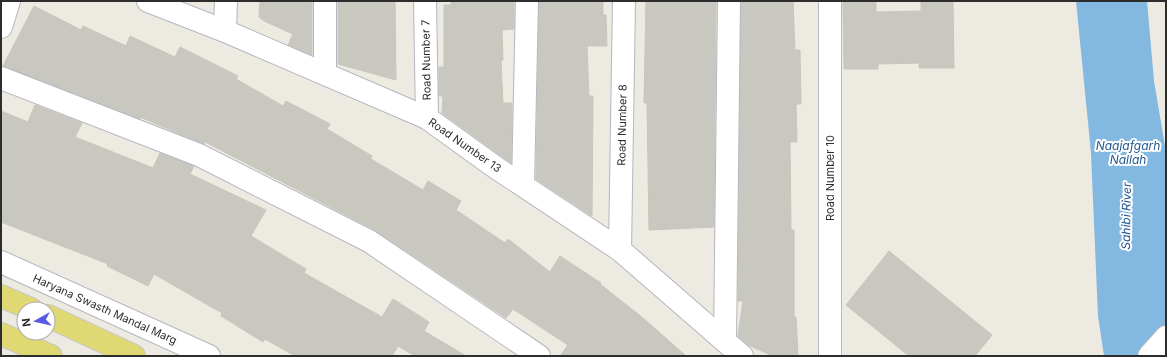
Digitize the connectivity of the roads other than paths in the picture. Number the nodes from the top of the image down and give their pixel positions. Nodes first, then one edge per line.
1 (9, 1) edge
2 (148, 1) edge
3 (226, 1) edge
4 (325, 1) edge
5 (425, 1) edge
6 (527, 1) edge
7 (624, 1) edge
8 (729, 1) edge
9 (830, 1) edge
10 (1, 26) edge
11 (225, 31) junction
12 (325, 74) junction
13 (1, 78) edge
14 (427, 118) junction
15 (523, 185) junction
16 (620, 250) junction
17 (1, 262) edge
18 (1, 296) edge
19 (16, 302) edge
20 (56, 320) edge
21 (1, 334) edge
22 (1166, 337) edge
23 (725, 341) junction
24 (51, 356) edge
25 (134, 356) edge
26 (209, 356) edge
27 (539, 356) edge
28 (742, 356) edge
29 (830, 356) edge
30 (1149, 356) edge

1 - 10 street
2 - 11 street, Road Number 13
3 - 11 street
4 - 12 street
5 - 14 street, Road Number 7
6 - 15 street
7 - 16 street, Road Number 8
8 - 23 street
9 - 29 street, Road Number 10
11 - 12 street, Road Number 13
12 - 14 street, Road Number 13
13 - 27 street
14 - 15 street, Road Number 13
15 - 16 street, Road Number 13
16 - 23 street, Road Number 13
17 - 26 street, Haryana Swasth Mandal Marg
18 - 19 main road
20 - 25 main road
21 - 24 main road
22 - 30 street
23 - 28 street, Road Number 13

